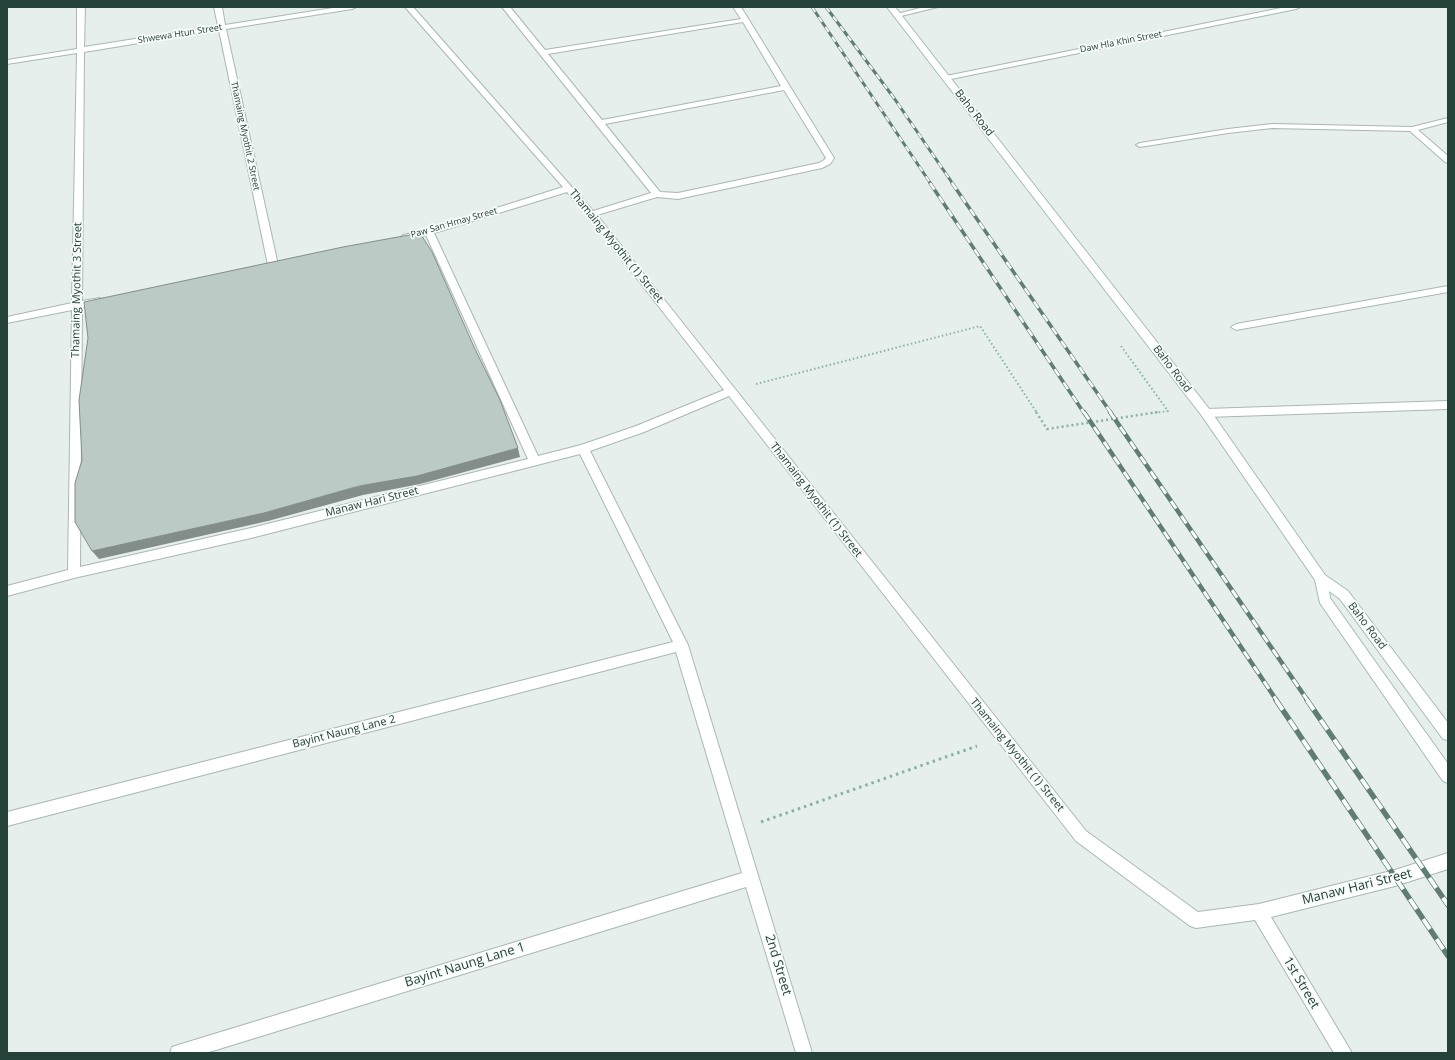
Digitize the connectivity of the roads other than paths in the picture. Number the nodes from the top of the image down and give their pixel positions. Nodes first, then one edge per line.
1 (81, 7) edge
2 (218, 7) edge
3 (352, 7) edge
4 (409, 7) edge
5 (506, 7) edge
6 (737, 7) edge
7 (934, 7) edge
8 (1296, 7) edge
9 (894, 11) edge
10 (745, 20) junction
11 (223, 28) junction
12 (80, 50) junction
13 (543, 53) junction
14 (7, 62) edge
15 (946, 78) junction
16 (786, 87) junction
17 (1448, 120) edge
18 (599, 123) junction
19 (1412, 129) junction
20 (1140, 145) dead end
21 (1448, 160) edge
22 (569, 188) junction
23 (657, 194) junction
24 (591, 214) junction
25 (429, 232) junction
26 (397, 239) edge
27 (272, 265) edge
28 (1448, 288) edge
29 (108, 299) edge
30 (77, 306) junction
31 (7, 320) edge
32 (1236, 327) dead end
33 (731, 391) junction
34 (1448, 405) edge
35 (1206, 413) junction
36 (583, 449) junction
37 (535, 461) junction
38 (74, 573) junction
39 (1321, 579) junction
40 (7, 591) edge
41 (681, 645) junction
42 (1448, 734) edge
43 (1448, 776) edge
44 (7, 819) edge
45 (1448, 861) edge
46 (751, 878) junction
47 (1262, 911) junction
48 (178, 1053) edge
49 (804, 1053) edge
50 (1344, 1053) edge

1 - 12 street, Thamaing Myothit 3 Street
2 - 11 street, Thamaing Myothit 2 Street
3 - 11 street, Shwewa Htun Street
4 - 22 street, Thamaing Myothit (1) Street
5 - 13 street
6 - 10 street
7 - 9 street
8 - 15 street, Daw Hla Khin Street
9 - 15 street, Baho Road
10 - 13 street
10 - 16 street
11 - 12 street, Shwewa Htun Street
11 - 27 street, Thamaing Myothit 2 Street
12 - 14 street, Shwewa Htun Street
12 - 30 street, Thamaing Myothit 3 Street
13 - 18 street
15 - 35 street, Baho Road
16 - 18 street
16 - 23 street
17 - 19 street
18 - 23 street
19 - 20 street
19 - 21 street
22 - 24 street, Thamaing Myothit (1) Street
22 - 25 street, Paw San Hmay Street
23 - 24 street
24 - 33 street, Thamaing Myothit (1) Street
25 - 26 street, Paw San Hmay Street
25 - 37 street
28 - 32 street
29 - 30 street
30 - 31 street
30 - 38 street, Thamaing Myothit 3 Street
33 - 36 street, Manaw Hari Street
33 - 47 street, Thamaing Myothit (1) Street
34 - 35 street
35 - 39 street, Baho Road
36 - 37 street, Manaw Hari Street
36 - 41 street, 2nd Street
37 - 38 street, Manaw Hari Street
38 - 40 street, Manaw Hari Street
39 - 42 street, Baho Road
39 - 43 street
41 - 44 street, Bayint Naung Lane 2
41 - 46 street, 2nd Street
45 - 47 street, Manaw Hari Street
46 - 48 street, Bayint Naung Lane 1
46 - 49 street, 2nd Street
47 - 50 street, 1st Street

